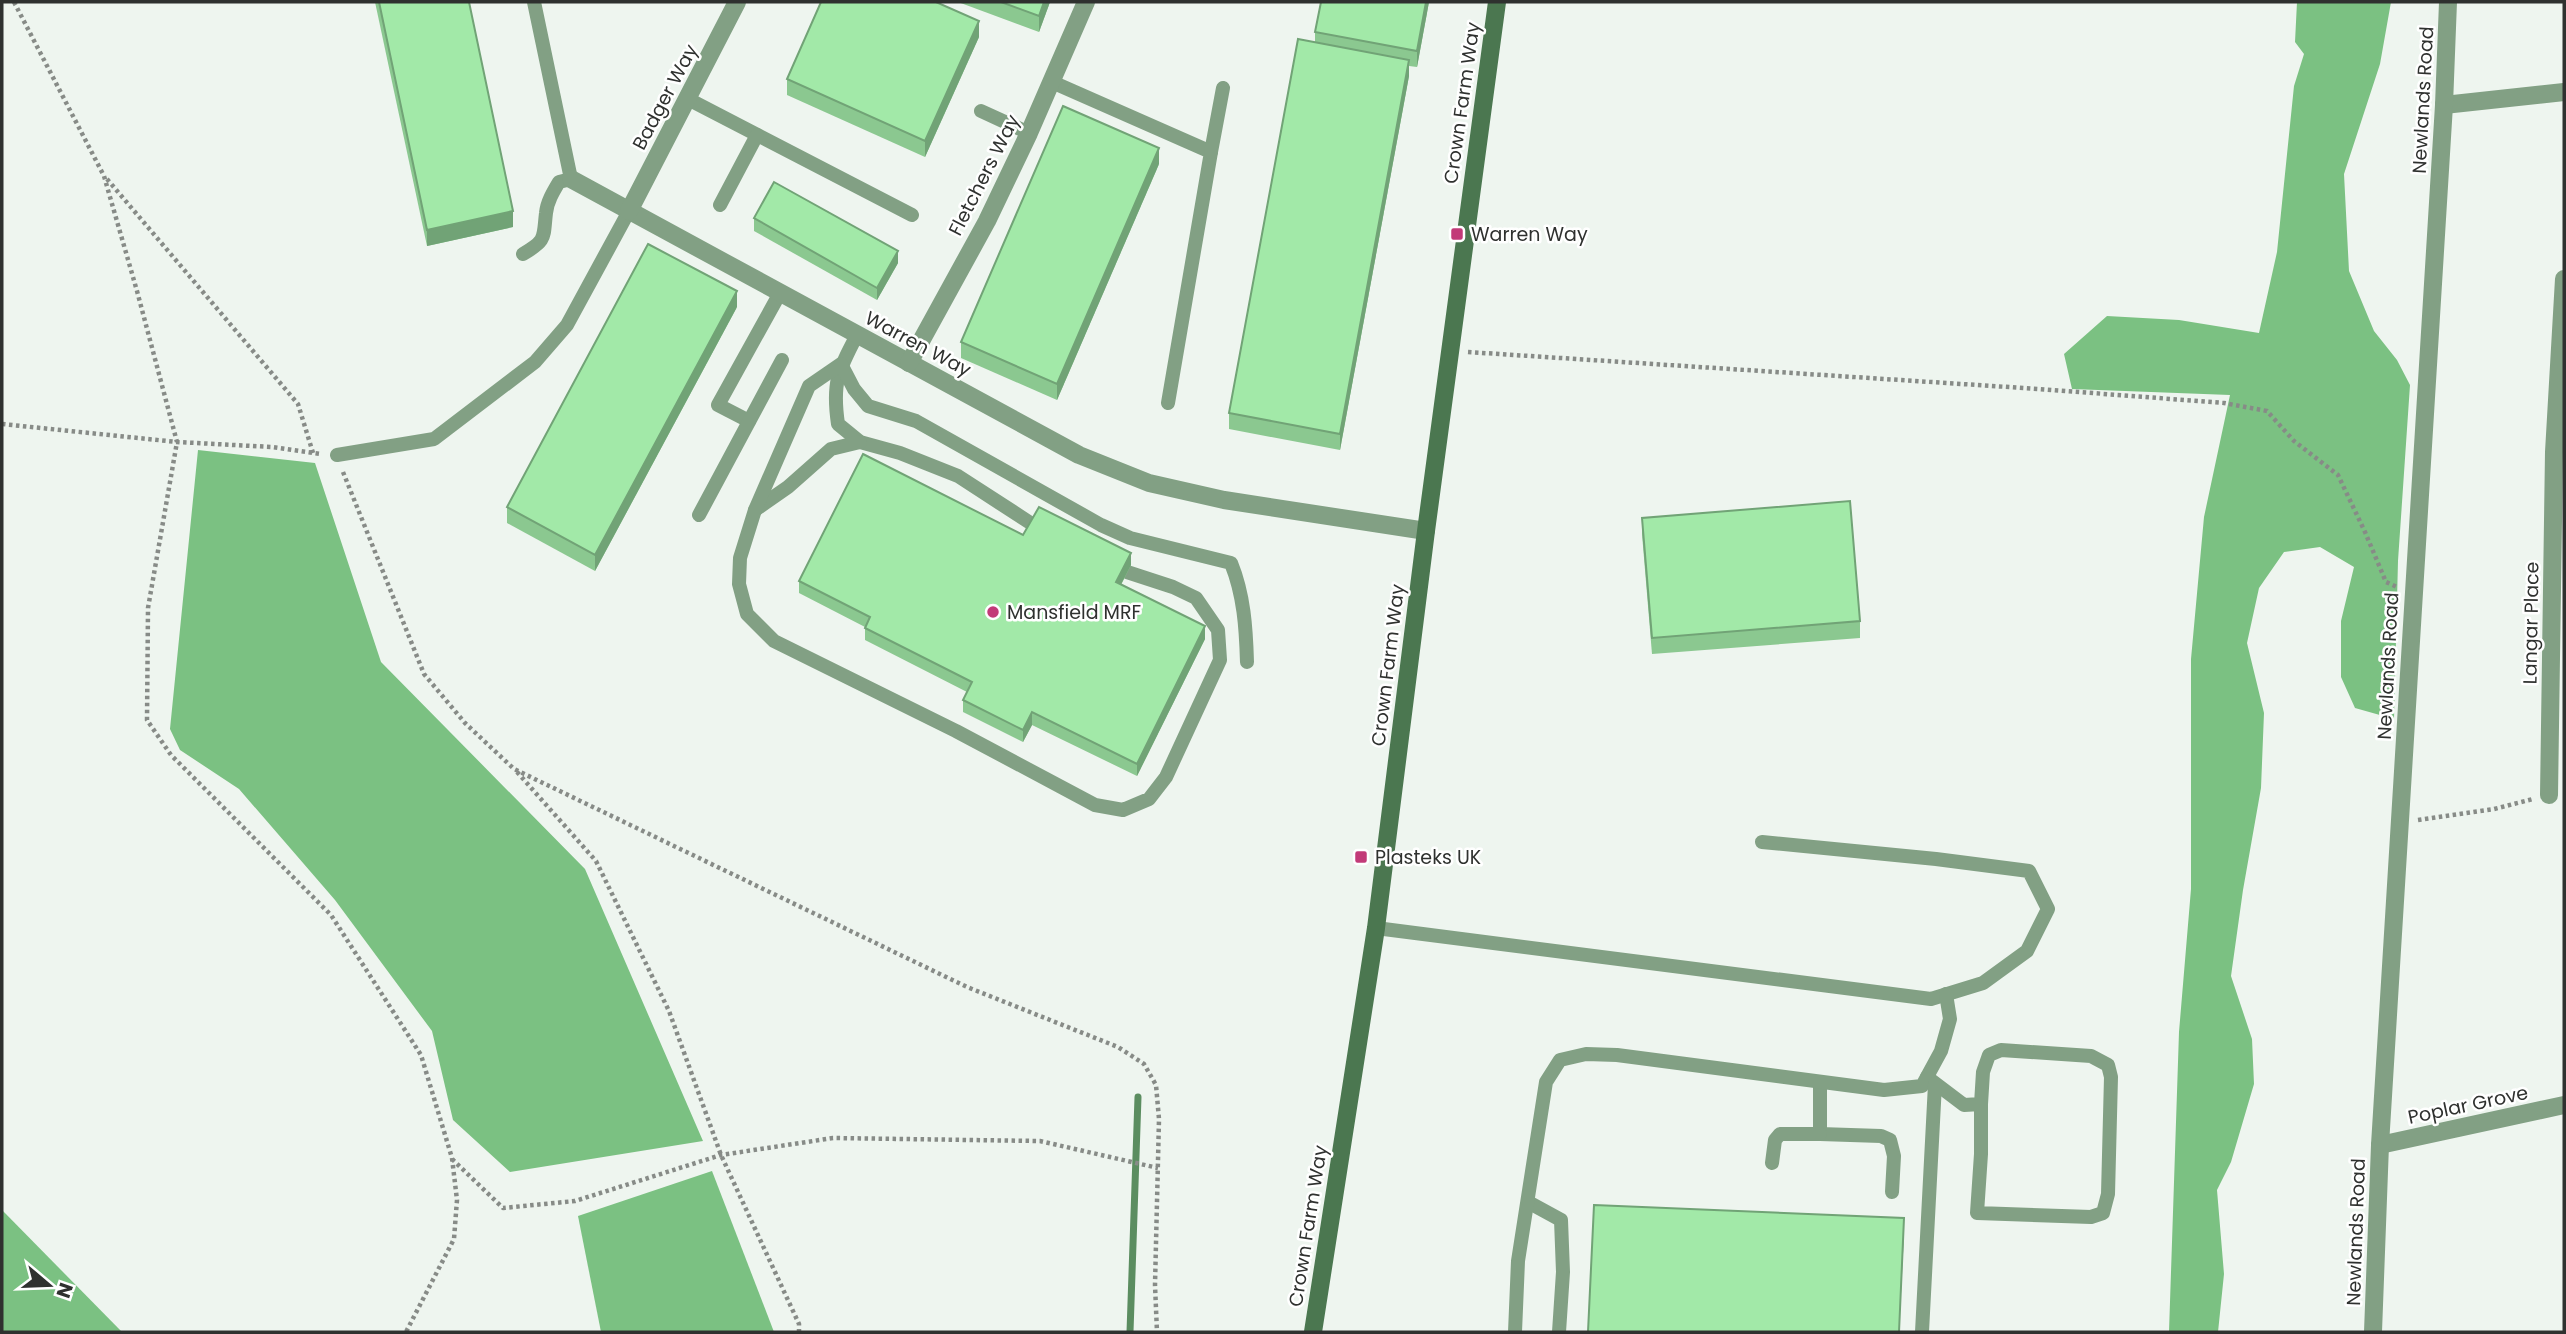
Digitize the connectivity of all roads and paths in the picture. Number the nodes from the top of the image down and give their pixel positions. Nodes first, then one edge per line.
1 (14, 2) edge
2 (534, 2) edge
3 (737, 2) edge
4 (1086, 2) edge
5 (1497, 2) edge
6 (2448, 2) edge
7 (1052, 82) junction
8 (1223, 88) dead end
9 (2564, 92) edge
10 (688, 99) junction
11 (2444, 105) junction
12 (981, 111) dead end
13 (1029, 134) junction
14 (757, 135) junction
15 (1211, 152) junction
16 (104, 176) junction
17 (571, 179) junction
18 (720, 205) dead end
19 (629, 211) junction
20 (912, 215) dead end
21 (523, 254) dead end
22 (2564, 279) edge
23 (780, 293) junction
24 (858, 335) junction
25 (1450, 351) junction
26 (782, 359) dead end
27 (909, 363) junction
28 (841, 364) junction
29 (1168, 403) dead end
30 (749, 421) junction
31 (2, 424) edge
32 (177, 442) junction
33 (860, 442) junction
34 (2559, 452) edge
35 (313, 453) junction
36 (337, 455) junction
37 (755, 510) junction
38 (699, 515) dead end
39 (1035, 526) edge
40 (1426, 531) junction
41 (1127, 572) edge
42 (2414, 594) junction
43 (1247, 662) dead end
44 (514, 769) junction
45 (2549, 795) joint
46 (2400, 823) junction
47 (1762, 842) dead end
48 (1376, 928) junction
49 (1946, 994) junction
50 (1931, 1080) junction
51 (1820, 1082) junction
52 (1981, 1104) junction
53 (2564, 1109) edge
54 (1820, 1134) junction
55 (2380, 1145) junction
56 (721, 1155) junction
57 (452, 1158) junction
58 (1773, 1163) dead end
59 (1158, 1168) junction
60 (1892, 1192) dead end
61 (1528, 1202) junction
62 (406, 1332) edge
63 (799, 1332) edge
64 (1157, 1332) edge
65 (1313, 1332) edge
66 (1515, 1332) edge
67 (1559, 1332) edge
68 (1922, 1332) edge
69 (2373, 1332) edge

1 - 16 path
2 - 17 lane
3 - 10 street, Badger Way
4 - 7 street, Fletchers Way
5 - 25 street, Crown Farm Way
6 - 11 street, Newlands Road
7 - 13 street, Fletchers Way
7 - 15 lane
8 - 15 lane
9 - 11 street
10 - 14 lane
10 - 19 street, Badger Way
11 - 42 street, Newlands Road
12 - 13 lane
13 - 27 street, Fletchers Way
14 - 18 lane
14 - 20 lane
15 - 29 lane
16 - 32 path
16 - 35 path
17 - 19 street, Warren Way
17 - 21 lane
19 - 23 street, Warren Way
19 - 36 lane
22 - 34 street, Langar Place
23 - 24 street, Warren Way
23 - 30 lane
24 - 27 street, Warren Way
24 - 28 lane
25 - 40 street, Crown Farm Way
25 - 42 path
26 - 30 lane
27 - 40 street, Warren Way
28 - 33 lane
28 - 37 lane
28 - 43 lane
30 - 38 lane
31 - 32 path
32 - 35 path
32 - 57 path
33 - 37 lane
33 - 39 lane
34 - 45 street, Langar Place
35 - 36 path
36 - 44 path
37 - 41 lane
40 - 48 street, Crown Farm Way
42 - 46 street, Newlands Road
44 - 56 path
44 - 59 path
45 - 46 path
46 - 55 street, Newlands Road
47 - 49 lane
48 - 49 lane
48 - 65 street, Crown Farm Way
49 - 50 lane
50 - 51 lane
50 - 52 lane
50 - 68 lane
51 - 54 lane
51 - 61 lane
52 - 52 lane
53 - 55 street, Poplar Grove
54 - 58 lane
54 - 60 lane
55 - 69 street, Newlands Road
56 - 57 path
56 - 59 path
56 - 63 path
57 - 62 path
59 - 64 path
61 - 66 lane
61 - 67 lane

